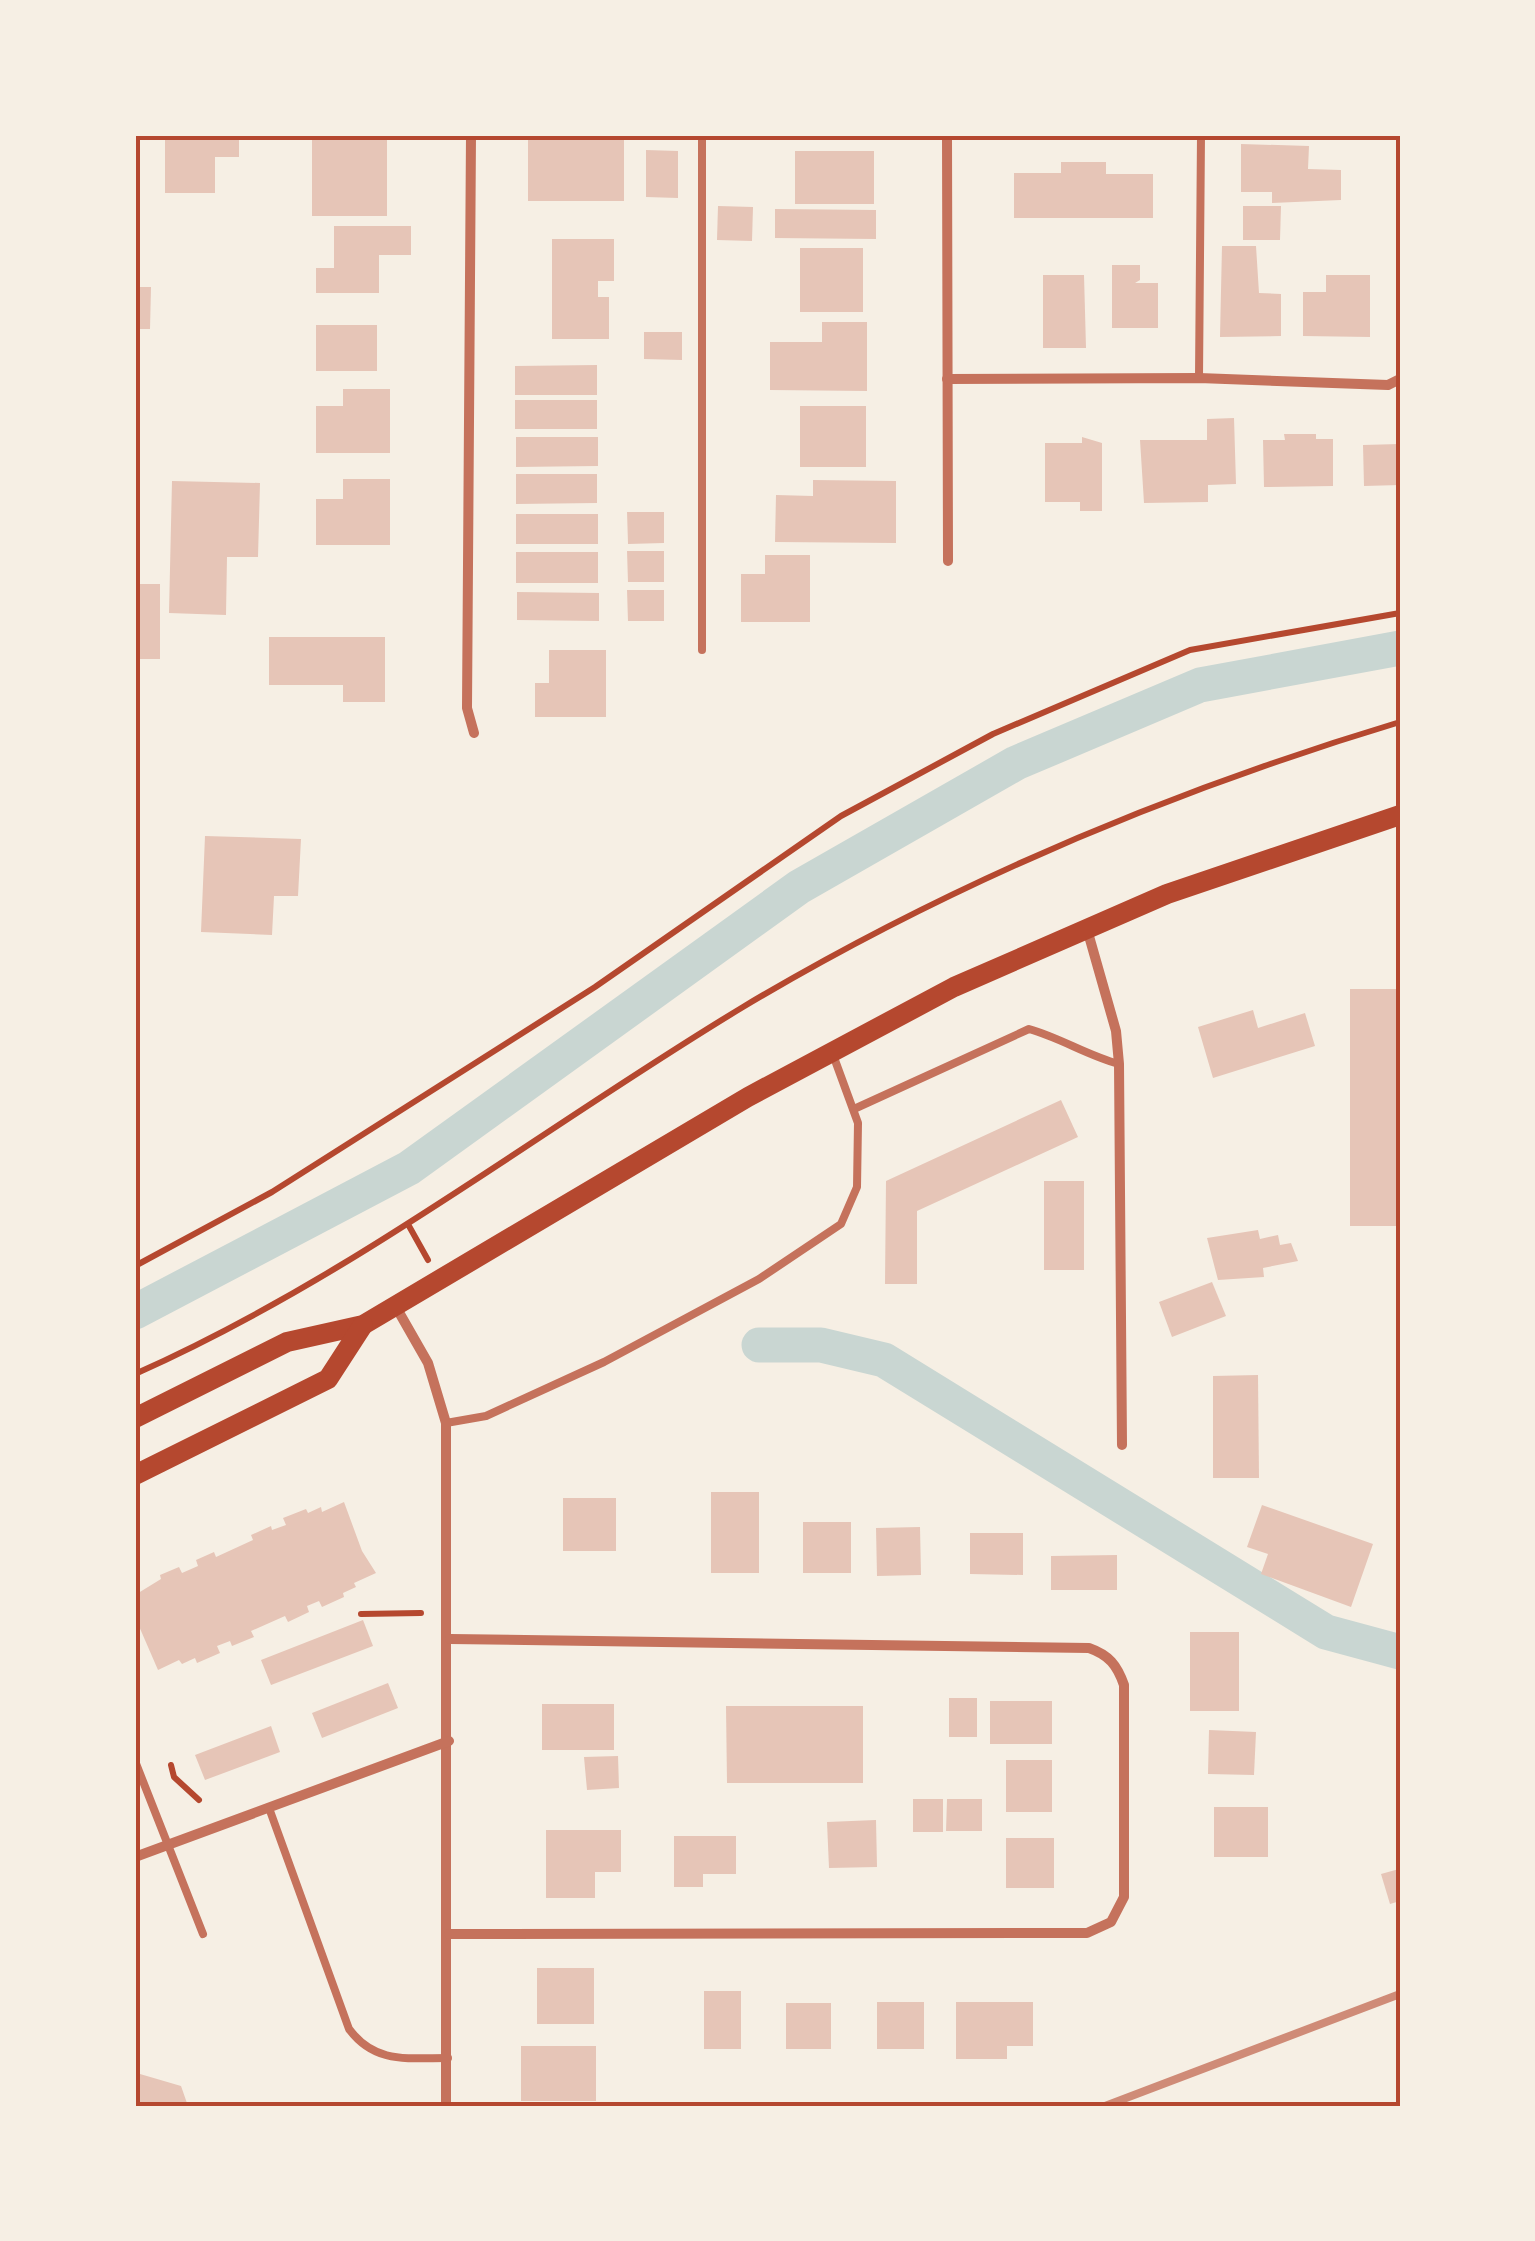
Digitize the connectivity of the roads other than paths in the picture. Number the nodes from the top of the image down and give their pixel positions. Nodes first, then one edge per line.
1 (470, 135) edge
2 (702, 135) edge
3 (948, 135) edge
4 (1201, 135) edge
5 (1199, 378) junction
6 (948, 379) junction
7 (1400, 379) edge
8 (948, 561) dead end
9 (702, 650) dead end
10 (474, 733) dead end
11 (1400, 815) edge
12 (1087, 929) junction
13 (832, 1052) junction
14 (1118, 1064) junction
15 (854, 1109) junction
16 (396, 1307) junction
17 (364, 1326) junction
18 (135, 1418) edge
19 (446, 1422) junction
20 (1122, 1446) dead end
21 (135, 1476) edge
22 (450, 1639) junction
23 (449, 1741) junction
24 (135, 1761) edge
25 (268, 1808) junction
26 (168, 1845) junction
27 (135, 1858) edge
28 (203, 1934) dead end
29 (449, 1934) junction
30 (448, 2058) junction
31 (446, 2106) edge

1 - 10 street
2 - 9 lane
3 - 6 street
4 - 5 lane
5 - 6 street
5 - 7 street
6 - 8 street
11 - 12 main road
12 - 13 main road
12 - 14 street
13 - 15 lane
13 - 16 main road
14 - 15 lane
14 - 20 street
15 - 19 lane
16 - 17 main road
16 - 19 street
17 - 18 main road
17 - 21 main road
19 - 22 street
22 - 23 street
22 - 29 street
23 - 25 street
23 - 29 street
24 - 26 lane
25 - 26 street
25 - 30 lane
26 - 27 street
26 - 28 lane
29 - 30 street
30 - 31 street

